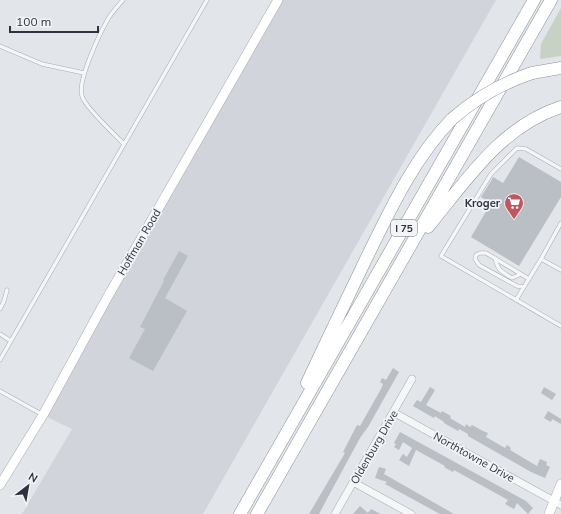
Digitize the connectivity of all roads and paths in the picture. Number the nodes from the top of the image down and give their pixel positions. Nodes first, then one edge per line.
1 (123, 0) edge
2 (207, 0) edge
3 (278, 0) edge
4 (534, 0) edge
5 (551, 0) edge
6 (0, 46) edge
7 (561, 68) edge
8 (84, 73) junction
9 (561, 107) edge
10 (124, 144) junction
11 (561, 169) edge
12 (561, 223) edge
13 (409, 249) junction
14 (495, 258) junction
15 (541, 259) junction
16 (561, 270) edge
17 (521, 274) junction
18 (529, 278) junction
19 (524, 287) junction
20 (7, 290) dead end
21 (516, 300) junction
22 (0, 309) edge
23 (561, 326) edge
24 (0, 334) edge
25 (11, 341) junction
26 (0, 360) edge
27 (412, 379) dead end
28 (0, 391) edge
29 (393, 412) junction
30 (43, 415) junction
31 (273, 457) junction
32 (354, 482) junction
33 (561, 484) edge
34 (0, 485) edge
35 (558, 503) edge
36 (240, 514) edge
37 (257, 514) edge
38 (335, 514) edge
39 (411, 514) edge
40 (549, 514) edge

1 - 8 lane
2 - 10 lane
3 - 30 street, Hoffman Road
4 - 31 highway, I 75
5 - 13 highway, I 75
6 - 8 lane
7 - 31 highway, bridge
8 - 10 lane
9 - 13 highway
10 - 25 lane
11 - 21 lane
12 - 15 lane
13 - 37 highway, I 75
14 - 17 lane
14 - 17 lane
14 - 19 lane
15 - 16 lane
15 - 18 lane
17 - 18 lane
18 - 19 lane
19 - 21 lane
20 - 22 lane
21 - 23 lane
24 - 25 lane
25 - 26 lane
27 - 29 street, Oldenburg Drive
28 - 30 lane
29 - 32 street, Oldenburg Drive
29 - 35 street, Northtowne Drive
30 - 34 street, Hoffman Road
31 - 36 highway, I 75
32 - 38 street, Oldenburg Drive
32 - 39 street
33 - 35 street
35 - 40 street

